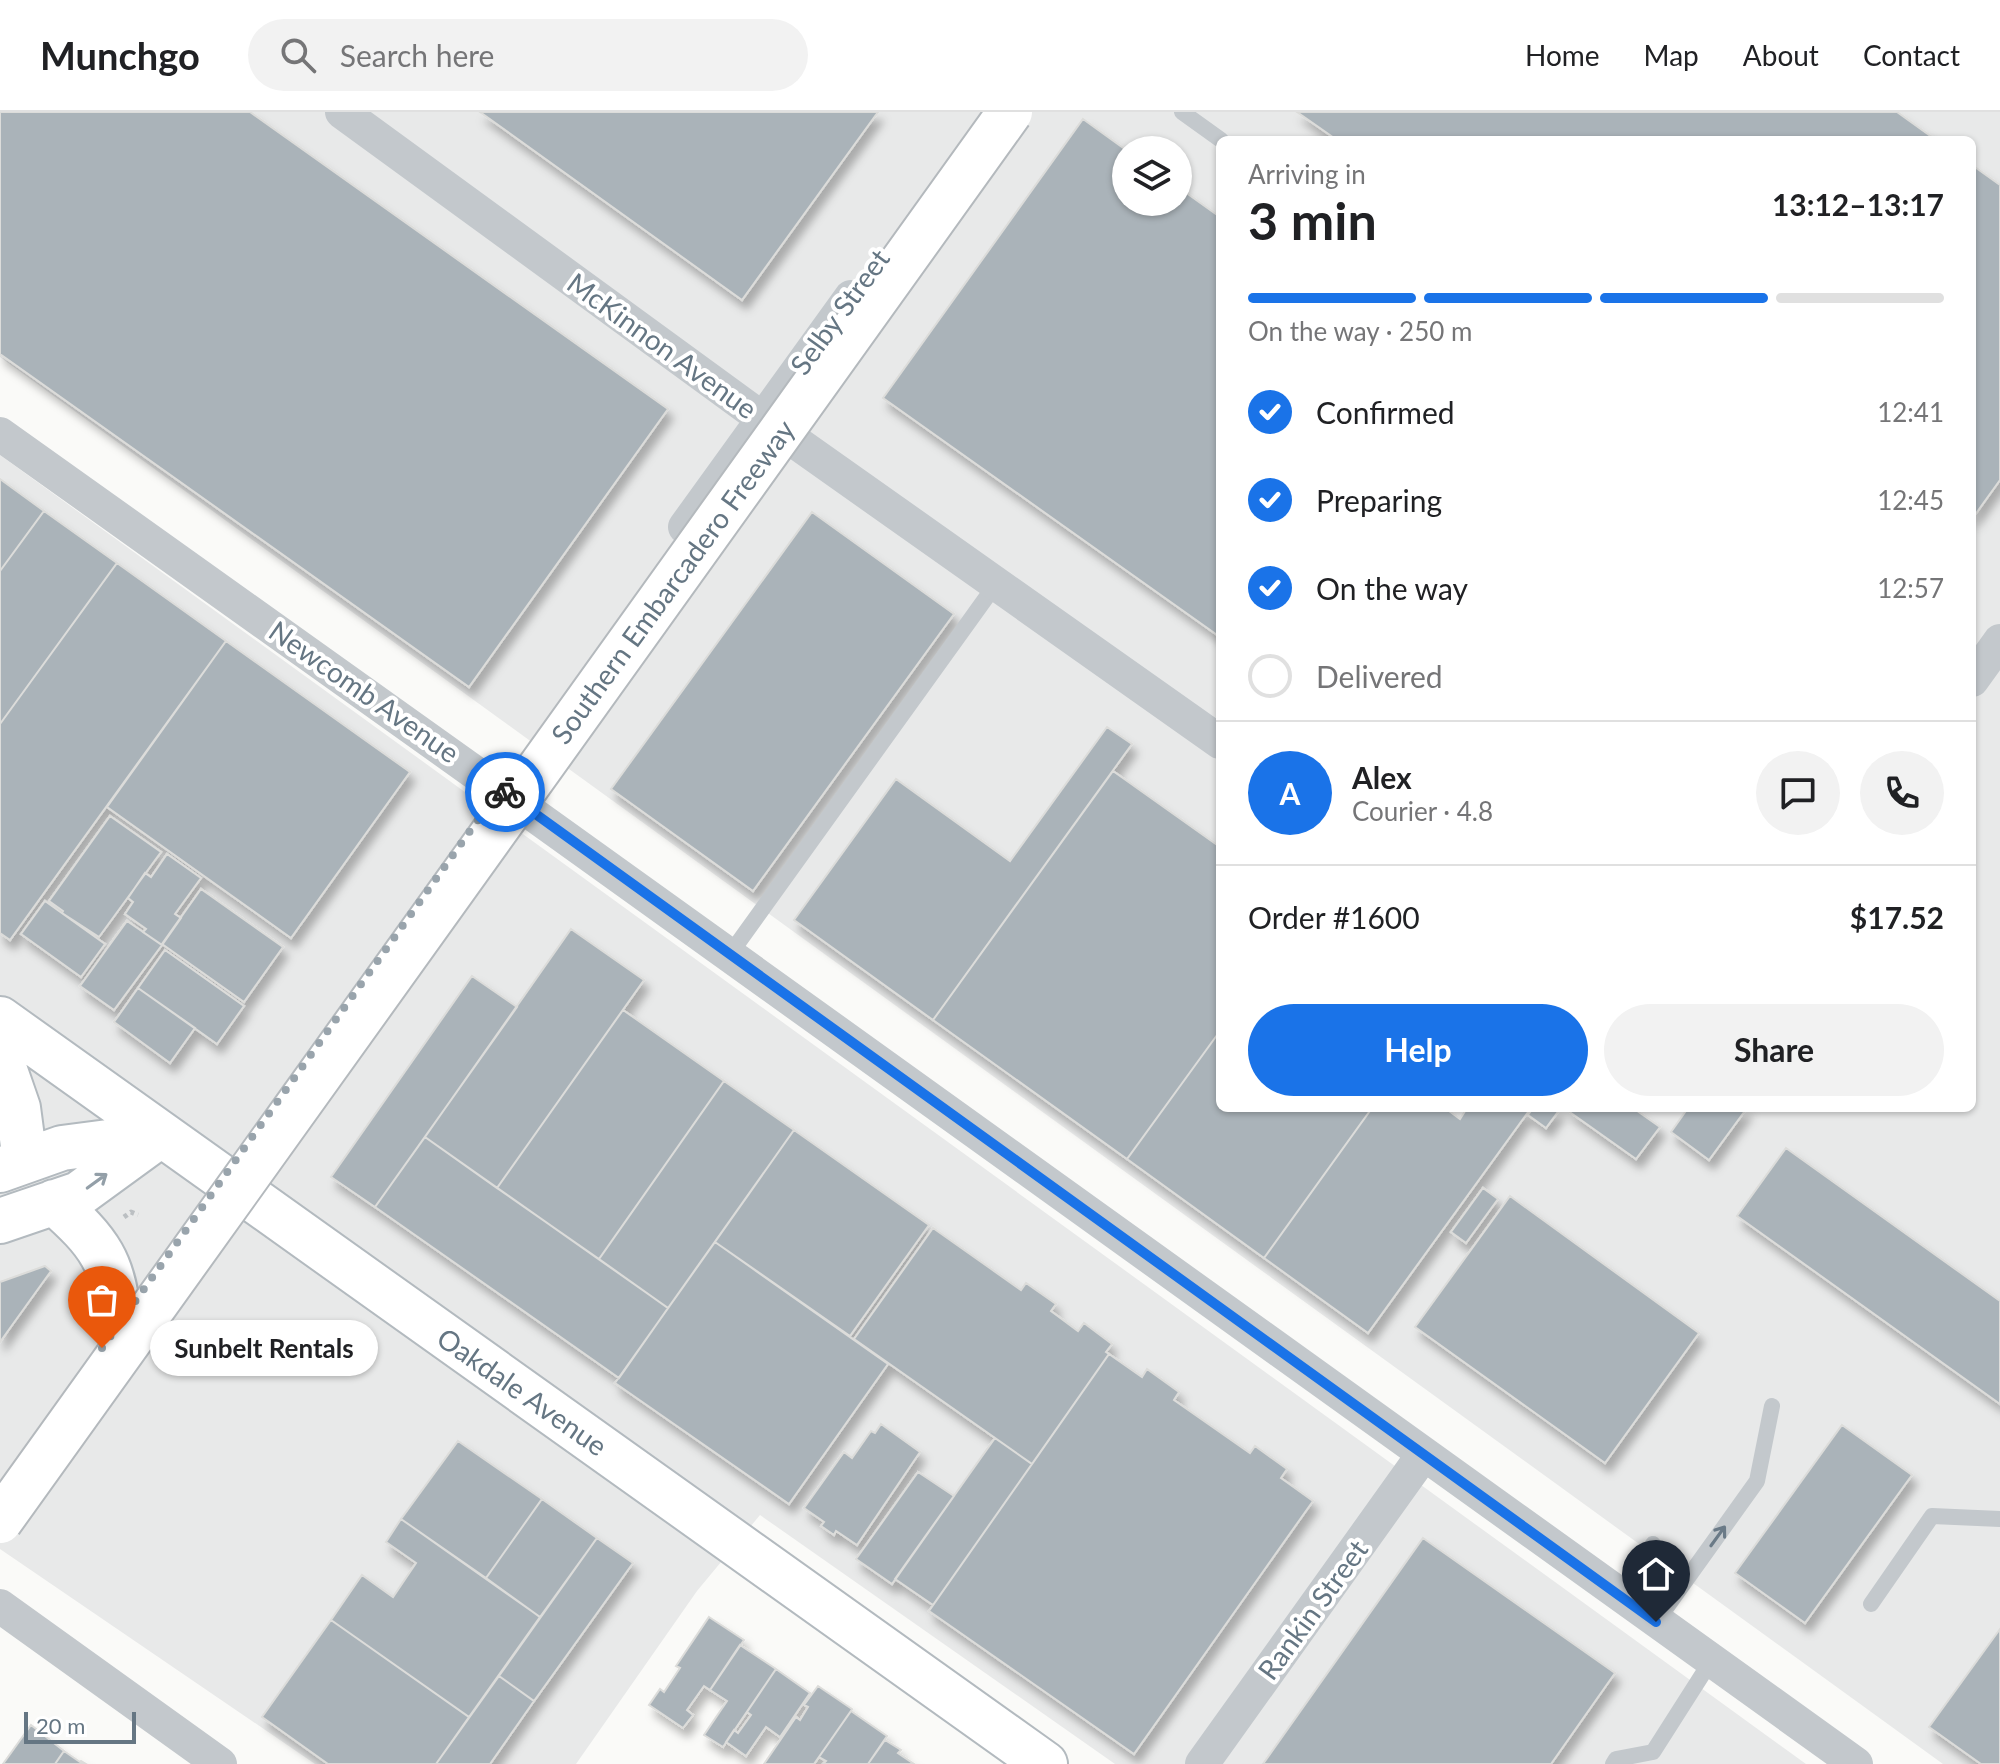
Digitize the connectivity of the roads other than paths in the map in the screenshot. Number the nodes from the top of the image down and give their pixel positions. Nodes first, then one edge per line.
1 (342, 112) edge
2 (987, 112) edge
3 (1010, 112) edge
4 (1182, 112) edge
5 (1216, 136) edge
6 (763, 419) junction
7 (0, 434) edge
8 (996, 584) junction
9 (2000, 641) edge
10 (1976, 674) edge
11 (1216, 739) edge
12 (500, 789) junction
13 (730, 954) junction
14 (0, 1019) edge
15 (0, 1056) edge
16 (160, 1135) junction
17 (12, 1166) edge
18 (224, 1177) junction
19 (54, 1202) junction
20 (0, 1221) edge
21 (119, 1324) junction
22 (1772, 1406) dead end
23 (1423, 1455) junction
24 (0, 1485) edge
25 (0, 1493) edge
26 (2000, 1519) edge
27 (0, 1521) edge
28 (1653, 1544) dead end
29 (1618, 1594) junction
30 (1871, 1604) dead end
31 (0, 1606) edge
32 (1656, 1622) junction
33 (1711, 1661) junction
34 (220, 1764) edge
35 (1045, 1764) edge
36 (1202, 1764) edge
37 (1613, 1764) edge
38 (1856, 1764) edge

1 - 6 street, McKinnon Avenue
2 - 6 street, Selby Street
2 - 24 main road, Southern Embarcadero Freeway
3 - 27 main road, Southern Embarcadero Freeway, bridge
4 - 5 lane
6 - 8 street, McKinnon Avenue
6 - 12 street, Selby Street
7 - 12 street, Newcomb Avenue
8 - 11 street, McKinnon Avenue
8 - 13 lane
9 - 10 street
12 - 13 street, Newcomb Avenue
12 - 18 street, Selby Street
13 - 23 street, Newcomb Avenue
14 - 16 main road, Oakdale Avenue
15 - 17 main road
16 - 17 main road
16 - 18 main road, Oakdale Avenue
19 -> 16 main road
18 - 21 street, Selby Street
18 - 35 main road, Oakdale Avenue
19 - 20 main road
19 - 21 main road
21 - 25 street, Selby Street
32 -> 22 lane
23 - 29 street, Newcomb Avenue
23 - 36 street, Rankin Street
26 - 30 lane
28 - 29 lane
29 - 32 street, Newcomb Avenue
31 - 34 street
32 - 33 street, Newcomb Avenue
33 - 37 lane
33 - 38 street, Newcomb Avenue

